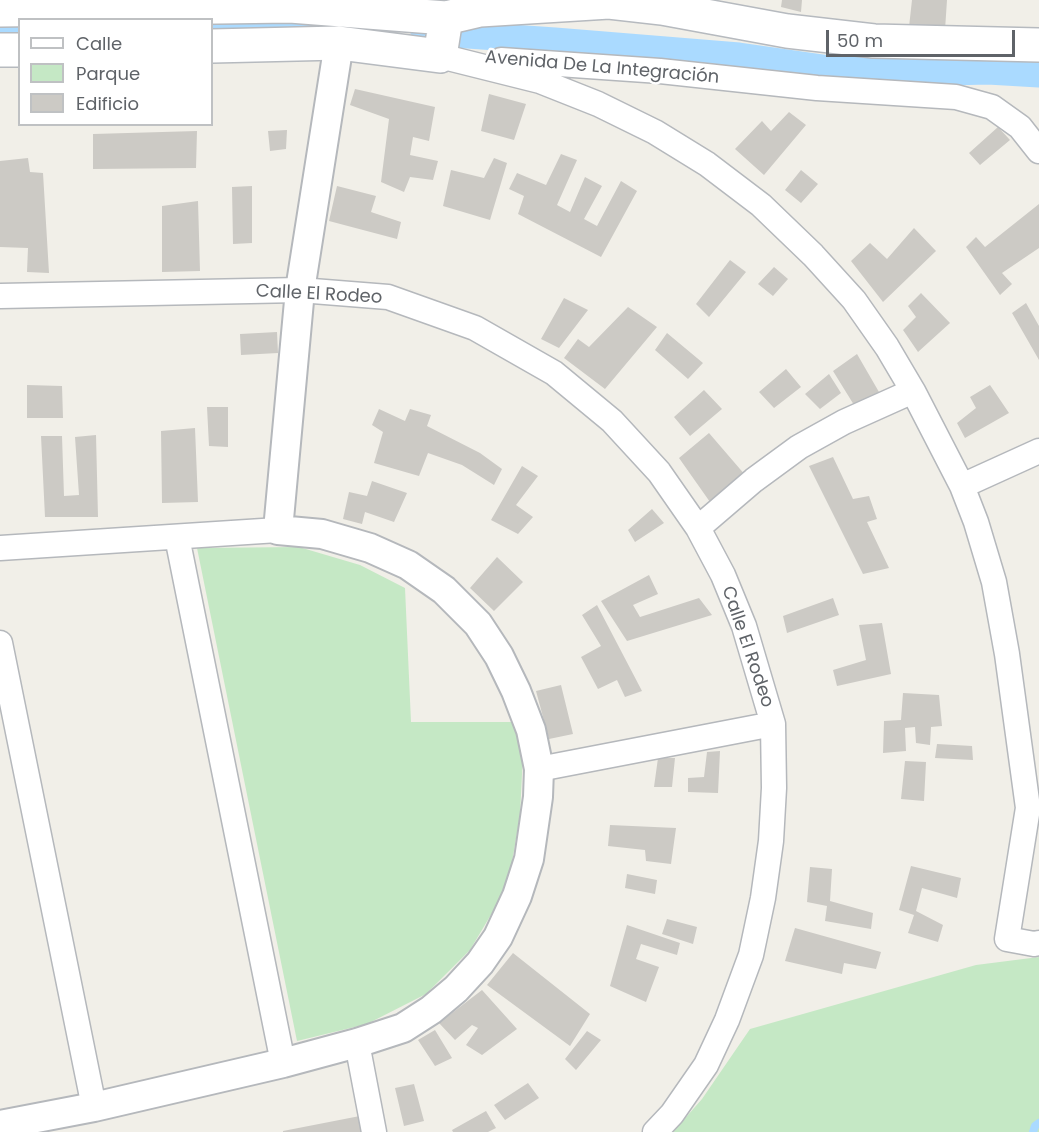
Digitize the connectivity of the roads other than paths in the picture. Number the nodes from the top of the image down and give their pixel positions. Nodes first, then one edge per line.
1 (675, 6) edge
2 (0, 9) edge
3 (42, 9) edge
4 (435, 9) edge
5 (339, 43) junction
6 (213, 45) edge
7 (1039, 45) edge
8 (0, 50) edge
9 (18, 50) edge
10 (440, 56) junction
11 (1039, 151) edge
12 (300, 290) junction
13 (0, 296) edge
14 (913, 391) junction
15 (1039, 451) edge
16 (962, 486) junction
17 (698, 528) junction
18 (278, 530) junction
19 (177, 537) junction
20 (0, 548) edge
21 (0, 643) edge
22 (773, 724) junction
23 (538, 769) junction
24 (1039, 943) edge
25 (357, 1043) junction
26 (283, 1063) junction
27 (94, 1107) junction
28 (0, 1125) edge
29 (374, 1132) edge
30 (655, 1132) edge

1 - 4 main road
1 - 7 main road
2 - 3 main road
3 - 4 main road
4 - 10 main road
5 - 6 main road, Avenida De La Integración
5 - 10 main road, Avenida De La Integración
5 - 12 street
8 - 9 main road
10 - 11 street, Avenida De La Integración
10 - 14 street
12 - 13 street, Calle El Rodeo
12 - 17 street, Calle El Rodeo
12 - 18 street
14 - 16 street
14 - 17 street
15 - 16 street
16 - 24 street
17 - 22 street, Calle El Rodeo
18 - 19 street
18 - 23 street
19 - 20 street
19 - 26 street
21 - 27 street
22 - 23 street
22 - 30 street, Calle El Rodeo
23 - 25 street
25 - 26 street
25 - 29 street
26 - 27 street
27 - 28 street

